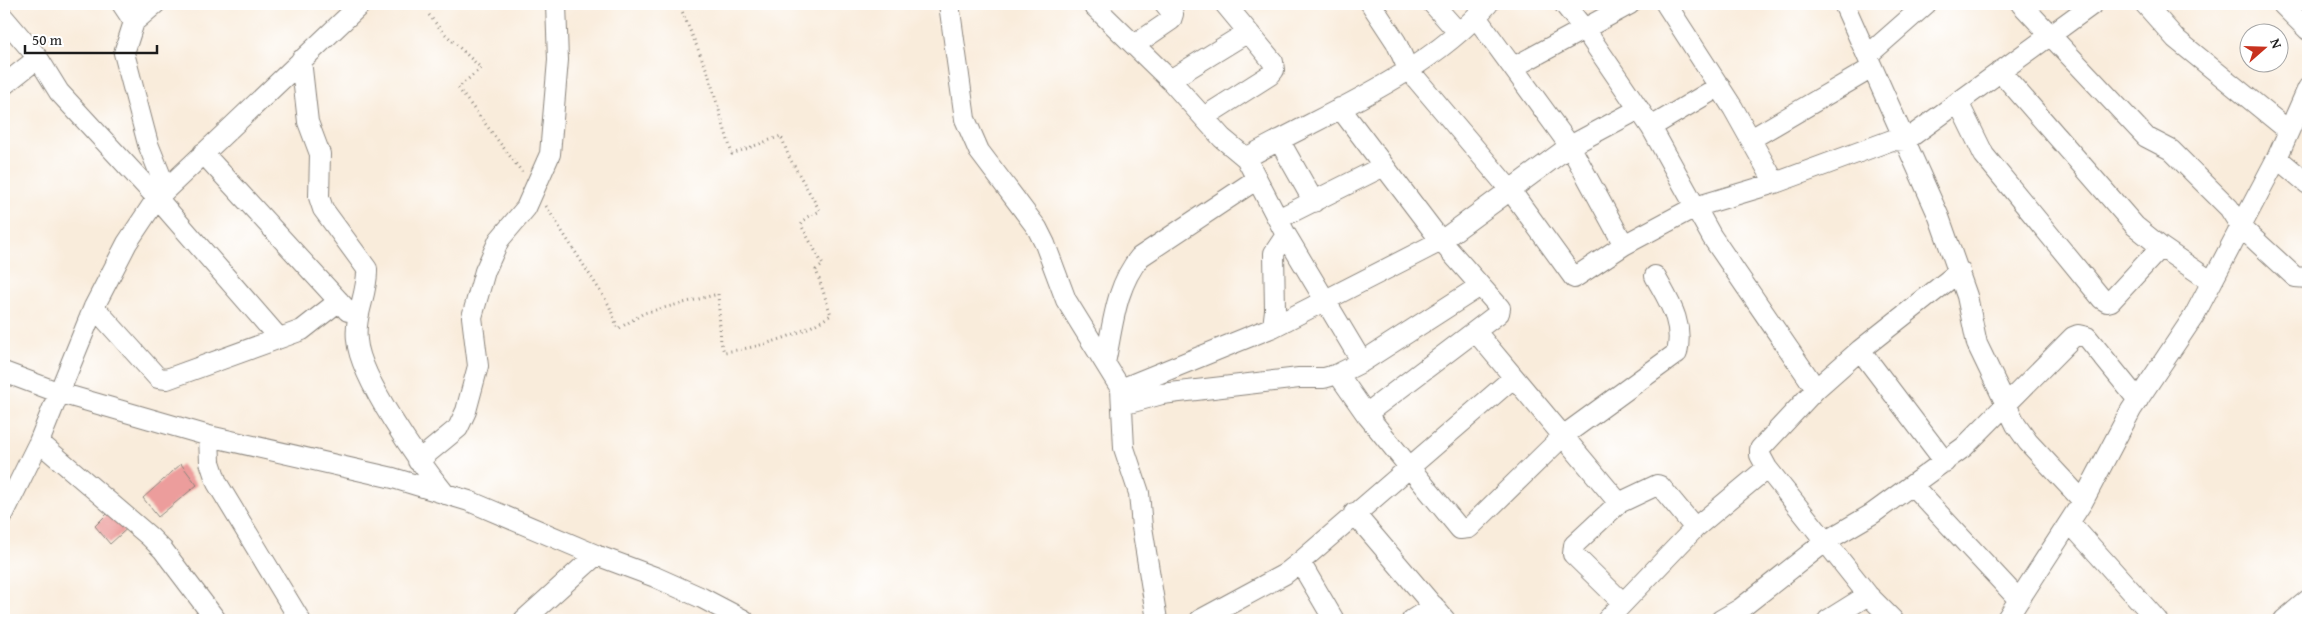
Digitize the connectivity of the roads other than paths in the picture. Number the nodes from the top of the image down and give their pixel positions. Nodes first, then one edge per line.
1 (122, 4) edge
2 (155, 4) edge
3 (361, 4) edge
4 (556, 4) edge
5 (948, 4) edge
6 (1092, 4) edge
7 (1166, 4) edge
8 (1225, 4) edge
9 (1371, 4) edge
10 (1433, 4) edge
11 (1564, 4) edge
12 (1630, 4) edge
13 (1666, 4) edge
14 (1844, 4) edge
15 (1926, 4) edge
16 (2021, 4) edge
17 (2093, 4) edge
18 (2146, 4) edge
19 (2282, 4) edge
20 (1482, 11) edge
21 (4, 18) edge
22 (134, 22) junction
23 (1585, 30) junction
24 (2308, 30) edge
25 (1248, 32) junction
26 (1458, 32) junction
27 (2048, 35) junction
28 (1136, 44) junction
29 (38, 58) junction
30 (301, 60) junction
31 (1870, 62) junction
32 (1514, 67) junction
33 (1408, 69) junction
34 (2000, 71) junction
35 (1170, 80) junction
36 (4, 85) edge
37 (1720, 86) junction
38 (2308, 88) edge
39 (1958, 102) junction
40 (1340, 108) junction
41 (1639, 109) junction
42 (1204, 117) junction
43 (1652, 127) junction
44 (2289, 131) junction
45 (1751, 139) junction
46 (1278, 140) junction
47 (1905, 141) junction
48 (1570, 146) junction
49 (203, 153) junction
50 (1246, 158) junction
51 (2276, 158) junction
52 (1382, 167) junction
53 (1257, 179) junction
54 (1774, 183) junction
55 (2308, 184) edge
56 (1511, 191) junction
57 (161, 193) junction
58 (1314, 202) junction
59 (1695, 207) junction
60 (1282, 227) junction
61 (2241, 227) junction
62 (1441, 242) junction
63 (1624, 245) junction
64 (2161, 247) junction
65 (1960, 271) junction
66 (1655, 276) dead end
67 (2308, 278) edge
68 (2212, 282) junction
69 (1480, 286) junction
70 (1323, 300) junction
71 (339, 301) junction
72 (94, 307) junction
73 (358, 321) junction
74 (1273, 327) junction
75 (1476, 332) junction
76 (278, 337) junction
77 (1860, 350) junction
78 (1362, 362) junction
79 (1105, 363) junction
80 (4, 372) edge
81 (1338, 374) junction
82 (1514, 378) junction
83 (1816, 389) junction
84 (60, 393) junction
85 (1121, 397) junction
86 (2138, 400) junction
87 (2006, 404) junction
88 (1366, 414) junction
89 (209, 436) junction
90 (1563, 436) junction
91 (39, 442) junction
92 (418, 461) junction
93 (1945, 462) junction
94 (1410, 466) junction
95 (1767, 468) junction
96 (1912, 485) junction
97 (445, 494) junction
98 (2083, 501) junction
99 (1619, 503) junction
100 (4, 513) edge
101 (1354, 513) junction
102 (2070, 522) junction
103 (1695, 528) junction
104 (1826, 541) junction
105 (596, 556) junction
106 (1300, 562) junction
107 (1868, 595) junction
108 (2308, 600) edge
109 (1623, 604) junction
110 (1439, 613) edge
111 (1227, 614) edge
112 (2012, 614) edge
113 (1745, 615) edge
114 (216, 620) edge
115 (300, 620) edge
116 (524, 620) edge
117 (744, 620) edge
118 (1157, 620) edge
119 (1200, 620) edge
120 (1334, 620) edge
121 (1412, 620) edge
122 (1607, 620) edge
123 (1721, 620) edge
124 (1828, 620) edge
125 (1893, 620) edge
126 (2157, 620) edge
127 (2284, 620) edge

1 - 22 street
2 - 22 street
3 - 30 street
4 - 92 street
5 - 79 street
6 - 28 street
7 - 28 street
8 - 25 street
9 - 33 street
10 - 26 street
11 - 23 street
12 - 23 street
13 - 37 street
14 - 31 street
15 - 31 street
16 - 27 street
17 - 27 street
18 - 44 street
19 - 24 street
20 - 26 street
20 - 32 street
21 - 29 street
22 - 57 street
23 - 32 street
23 - 41 street
25 - 35 street
25 - 42 street
26 - 33 street
27 - 34 street
27 - 61 street
28 - 35 street
29 - 36 street
29 - 57 street
30 - 49 street
30 - 73 street
31 - 45 street
31 - 47 street
32 - 48 street
33 - 40 street
33 - 56 street
34 - 39 street
34 - 64 street
35 - 42 street
37 - 43 street
37 - 45 street
38 - 44 street
39 - 47 street
39 - 64 street
40 - 46 street
40 - 52 street
41 - 43 street
41 - 48 street
42 - 50 street
43 - 59 street
44 - 51 street
45 - 54 street
46 - 50 street
46 - 58 street
47 - 54 street
47 - 65 street
48 - 56 street
48 - 63 street
49 - 57 street
49 - 71 street
50 - 53 street
51 - 55 street
51 - 61 street
52 - 58 street
52 - 62 street
53 - 60 street
53 - 79 street
54 - 59 street
56 - 62 street
56 - 63 street
57 - 72 street
57 - 76 street
58 - 60 street
59 - 63 street
59 - 83 street
60 - 70 street
60 - 74 street
61 - 67 street
61 - 68 street
62 - 69 street
62 - 70 street
64 - 68 street
65 - 77 street
65 - 87 street
66 - 90 street
68 - 86 street
69 - 75 street
69 - 78 street
70 - 74 street
70 - 78 street
71 - 73 street
71 - 76 street
72 - 76 street
72 - 84 street
73 - 92 street
74 - 85 street
75 - 82 street
75 - 88 street
77 - 83 street
77 - 93 street
78 - 81 street
79 - 85 street
80 - 84 street
81 - 85 street
81 - 88 street
82 - 90 street
82 - 94 street
83 - 95 street
84 - 89 street
84 - 91 street
85 - 118 street
86 - 87 street
86 - 98 street
87 - 93 street
87 - 98 street
88 - 94 street
89 - 97 street
89 - 115 street
90 - 94 street
90 - 99 street
91 - 100 street
91 - 114 street
92 - 97 street
93 - 96 street
94 - 101 street
95 - 103 street
95 - 104 street
96 - 104 street
96 - 112 street
97 - 105 street
98 - 102 street
99 - 103 street
99 - 109 street
101 - 106 street
101 - 110 street
102 - 112 street
102 - 126 street
103 - 109 street
104 - 107 street
104 - 113 street
105 - 116 street
105 - 117 street
106 - 111 street
106 - 120 street
107 - 124 street
107 - 125 street
108 - 127 street
109 - 122 street
110 - 121 street
111 - 119 street
113 - 123 street

